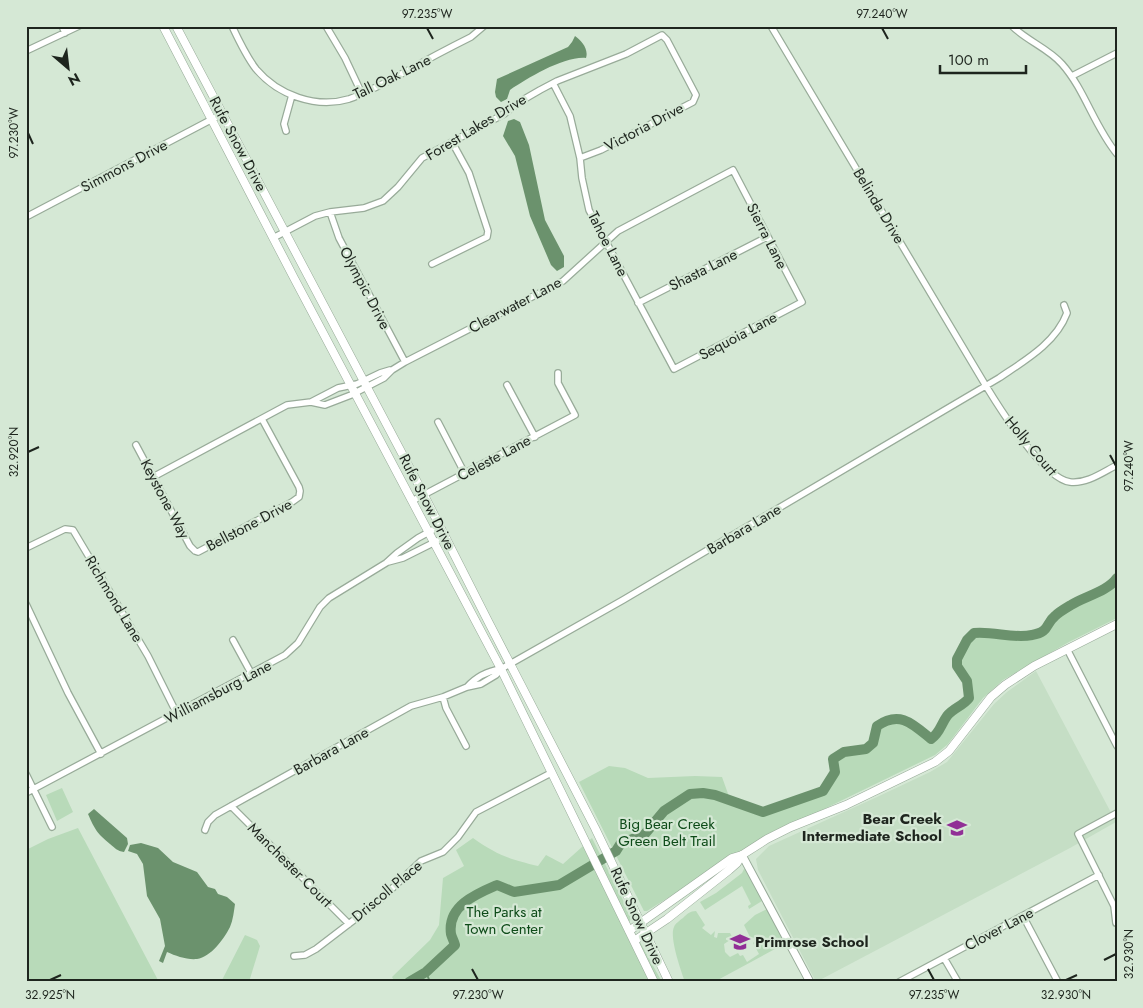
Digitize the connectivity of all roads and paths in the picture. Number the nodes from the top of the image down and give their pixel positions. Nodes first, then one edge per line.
1 (62, 26) edge
2 (79, 26) edge
3 (163, 26) edge
4 (176, 26) edge
5 (232, 26) edge
6 (326, 26) edge
7 (484, 26) edge
8 (771, 26) edge
9 (1012, 26) edge
10 (65, 33) junction
11 (662, 35) joint
12 (26, 50) edge
13 (1117, 53) edge
14 (1072, 76) junction
15 (553, 83) junction
16 (362, 94) junction
17 (292, 96) junction
18 (222, 114) junction
19 (212, 119) junction
20 (286, 131) dead end
21 (452, 142) junction
22 (1117, 154) edge
23 (580, 158) junction
24 (733, 170) joint
25 (330, 212) junction
26 (26, 217) edge
27 (285, 232) junction
28 (768, 237) junction
29 (273, 238) junction
30 (606, 242) junction
31 (432, 264) dead end
32 (802, 302) joint
33 (638, 304) junction
34 (1064, 305) dead end
35 (405, 362) junction
36 (674, 369) joint
37 (558, 373) dead end
38 (507, 385) dead end
39 (986, 386) junction
40 (359, 387) junction
41 (311, 402) junction
42 (262, 418) junction
43 (438, 422) dead end
44 (535, 437) junction
45 (136, 445) dead end
46 (1117, 465) edge
47 (465, 474) junction
48 (153, 476) junction
49 (424, 495) junction
50 (412, 501) junction
51 (440, 526) junction
52 (429, 532) junction
53 (445, 536) junction
54 (434, 542) junction
55 (26, 548) edge
56 (195, 551) joint
57 (386, 563) junction
58 (26, 604) edge
59 (1117, 624) edge
60 (233, 640) dead end
61 (1067, 649) junction
62 (510, 664) junction
63 (501, 670) junction
64 (251, 673) junction
65 (443, 697) junction
66 (177, 714) junction
67 (466, 746) dead end
68 (1117, 746) edge
69 (101, 754) junction
70 (551, 773) junction
71 (26, 774) edge
72 (34, 789) junction
73 (26, 793) edge
74 (231, 806) junction
75 (1117, 813) edge
76 (52, 827) dead end
77 (205, 830) dead end
78 (742, 855) junction
79 (1099, 875) junction
80 (1023, 916) junction
81 (640, 923) junction
82 (1116, 923) edge
83 (348, 924) junction
84 (629, 931) junction
85 (646, 934) junction
86 (634, 941) junction
87 (294, 956) dead end
88 (944, 958) junction
89 (654, 982) edge
90 (669, 982) edge
91 (810, 982) edge
92 (899, 982) edge
93 (958, 982) edge
94 (1058, 982) edge

1 - 10 street
2 - 10 street
3 - 19 main road, Rufe Snow Drive
4 - 18 main road, Rufe Snow Drive
5 - 17 street
6 - 16 street
7 - 16 street, Tall Oak Lane
8 - 39 street, Belinda Drive
9 - 14 street
10 - 12 street
11 - 15 street, Forest Lakes Drive
11 - 23 street, Victoria Drive
13 - 14 street
14 - 22 street
15 - 21 street, Forest Lakes Drive
15 - 23 street, Tahoe Lane
16 - 17 street, Tall Oak Lane
17 - 20 street
18 - 19 street, Simmons Drive
18 - 27 main road, Rufe Snow Drive
19 - 26 street, Simmons Drive
19 - 29 main road, Rufe Snow Drive
21 - 25 street, Forest Lakes Drive
21 - 31 street
23 - 30 street, Tahoe Lane
24 - 28 street, Sierra Lane
24 - 30 street, Clearwater Lane
25 - 27 street, Forest Lakes Drive
25 - 35 street, Olympic Drive
27 - 29 street, Forest Lakes Drive
27 - 40 main road, Rufe Snow Drive
28 - 32 street, Sierra Lane
28 - 33 street, Shasta Lane
29 - 40 main road, Rufe Snow Drive
30 - 33 street, Tahoe Lane
30 - 35 street, Clearwater Lane
32 - 36 street, Sequoia Lane
33 - 36 street, Tahoe Lane
34 - 39 street, Barbara Lane
35 - 40 street, Clearwater Lane
37 - 44 street, Celeste Lane
38 - 44 street
39 - 46 street, Holly Court
39 - 62 street, Barbara Lane
40 - 41 street
40 - 41 street
40 - 49 main road, Rufe Snow Drive
40 - 50 main road, Rufe Snow Drive
41 - 42 street
42 - 48 street
42 - 56 street, Bellstone Drive
43 - 47 street
44 - 47 street, Celeste Lane
45 - 48 street, Keystone Way
47 - 49 street, Celeste Lane
48 - 56 street, Keystone Way
49 - 50 street, Celeste Lane
49 - 51 main road, Rufe Snow Drive
50 - 52 main road, Rufe Snow Drive
51 - 52 street, Williamsburg Lane
51 - 53 main road, Rufe Snow Drive
52 - 54 main road, Rufe Snow Drive
52 - 57 street, Williamsburg Lane
53 - 54 street, Williamsburg Lane
53 - 62 main road, Rufe Snow Drive
54 - 57 street, Williamsburg Lane
54 - 63 main road, Rufe Snow Drive
55 - 66 street, Richmond Lane
57 - 64 street, Williamsburg Lane
58 - 69 street
59 - 61 main road
60 - 64 street
61 - 68 street
61 - 78 main road
62 - 63 street, Barbara Lane
62 - 81 main road, Rufe Snow Drive
63 - 65 street, Barbara Lane
63 - 70 main road, Rufe Snow Drive
64 - 66 street, Williamsburg Lane
65 - 67 street
65 - 74 street, Barbara Lane
66 - 69 street, Williamsburg Lane
69 - 72 street, Williamsburg Lane
70 - 83 street, Driscoll Place
70 - 84 main road, Rufe Snow Drive
71 - 72 street
72 - 73 street, Williamsburg Lane
72 - 76 street
74 - 77 street, Barbara Lane
74 - 83 street, Manchester Court
75 - 79 street
78 - 81 main road
78 - 85 main road
78 - 91 street
79 - 80 street, Clover Lane
79 - 82 street
80 - 88 street, Clover Lane
80 - 94 street
81 - 84 main road
81 - 85 main road, Rufe Snow Drive
83 - 87 street, Driscoll Place
84 - 86 main road, Rufe Snow Drive
85 - 86 main road
85 - 90 main road, Rufe Snow Drive
86 - 89 main road, Rufe Snow Drive
88 - 92 street, Clover Lane
88 - 93 street

